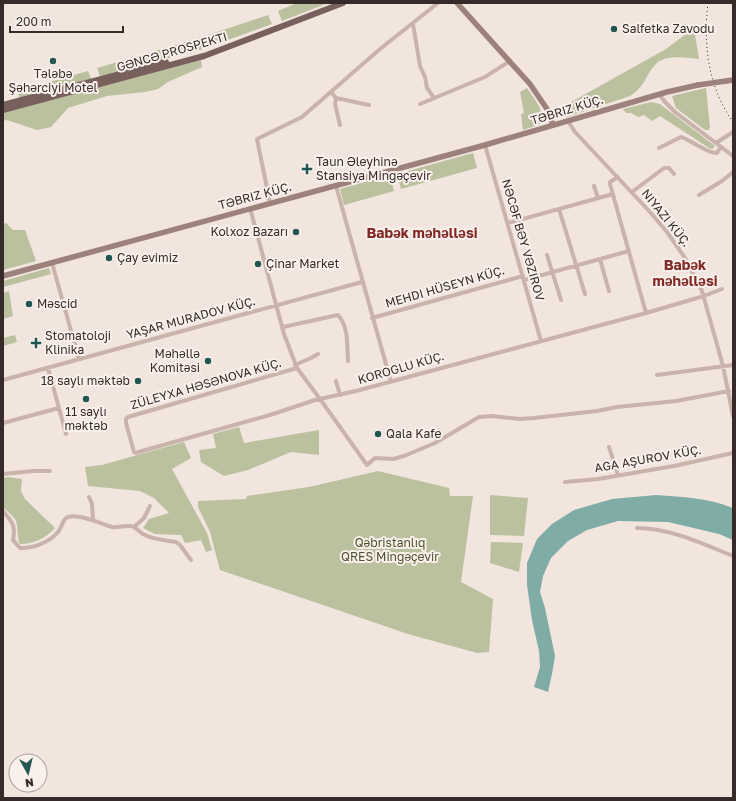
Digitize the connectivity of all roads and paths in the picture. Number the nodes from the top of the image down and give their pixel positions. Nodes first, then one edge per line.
1 (333, 3) edge
2 (343, 3) edge
3 (438, 3) edge
4 (456, 3) edge
5 (413, 24) junction
6 (510, 61) junction
7 (733, 80) edge
8 (331, 92) junction
9 (659, 94) junction
10 (336, 98) junction
11 (434, 98) junction
12 (420, 104) dead end
13 (3, 105) edge
14 (369, 105) dead end
15 (3, 110) edge
16 (568, 121) junction
17 (340, 125) dead end
18 (553, 125) junction
19 (733, 132) edge
20 (716, 143) junction
21 (486, 145) junction
22 (721, 147) junction
23 (659, 148) dead end
24 (733, 156) edge
25 (733, 172) edge
26 (674, 174) dead end
27 (618, 177) junction
28 (336, 186) junction
29 (594, 186) dead end
30 (632, 192) junction
31 (613, 194) junction
32 (699, 195) dead end
33 (598, 198) junction
34 (270, 203) junction
35 (250, 208) junction
36 (559, 209) junction
37 (508, 223) junction
38 (629, 250) junction
39 (547, 255) dead end
40 (600, 259) junction
41 (52, 264) junction
42 (577, 266) junction
43 (553, 272) junction
44 (3, 276) edge
45 (524, 278) junction
46 (362, 282) junction
47 (722, 289) dead end
48 (609, 291) dead end
49 (585, 294) dead end
50 (704, 296) junction
51 (561, 300) dead end
52 (277, 305) junction
53 (646, 313) junction
54 (372, 318) junction
55 (282, 327) junction
56 (541, 341) junction
57 (318, 354) dead end
58 (79, 359) junction
59 (348, 361) dead end
60 (733, 365) edge
61 (296, 366) junction
62 (723, 366) junction
63 (48, 368) junction
64 (657, 374) dead end
65 (3, 380) edge
66 (336, 381) dead end
67 (391, 382) junction
68 (729, 391) junction
69 (340, 395) junction
70 (320, 399) junction
71 (59, 408) junction
72 (733, 416) edge
73 (3, 423) edge
74 (126, 423) joint
75 (66, 434) dead end
76 (609, 447) dead end
77 (733, 452) edge
78 (50, 471) dead end
79 (3, 474) edge
80 (618, 475) junction
81 (565, 482) dead end
82 (89, 496) dead end
83 (150, 506) dead end
84 (3, 511) edge
85 (93, 520) junction
86 (134, 527) junction
87 (638, 528) dead end
88 (733, 556) edge
89 (191, 560) dead end

1 - 13 main road, GƏNCƏ PROSPEKTI
2 - 15 main road, GƏNCƏ PROSPEKTI
3 - 5 street
4 - 6 main road
5 - 8 street
5 - 11 street
6 - 11 street
6 - 18 main road
7 - 9 main road, TƏBRIZ KÜÇ., bridge
8 - 10 street
8 - 34 street
9 - 16 main road, TƏBRIZ KÜÇ.
9 - 20 street
10 - 14 street
10 - 17 street
11 - 12 street
16 - 18 main road, TƏBRIZ KÜÇ.
16 - 27 street, NIYAZI KÜÇ.
18 - 21 main road, TƏBRIZ KÜÇ.
19 - 20 street
20 - 22 street
21 - 28 main road, TƏBRIZ KÜÇ.
21 - 37 street, NƏCƏF BƏY VƏZIROV
22 - 23 street
22 - 24 street
25 - 32 street
26 - 30 street
27 - 30 street, NIYAZI KÜÇ.
27 - 31 street
28 - 34 main road, TƏBRIZ KÜÇ.
28 - 46 street
29 - 33 street
30 - 50 street, NIYAZI KÜÇ.
31 - 33 street
31 - 38 street
33 - 36 street
34 - 35 main road, TƏBRIZ KÜÇ.
35 - 41 main road, TƏBRIZ KÜÇ.
35 - 52 street
36 - 37 street
36 - 42 street
37 - 45 street, NƏCƏF BƏY VƏZIROV
38 - 40 street, MEHDI HÜSEYN KÜÇ.
38 - 53 street
39 - 43 street
40 - 42 street, MEHDI HÜSEYN KÜÇ.
40 - 48 street
41 - 44 main road, TƏBRIZ KÜÇ.
41 - 58 street
42 - 43 street, MEHDI HÜSEYN KÜÇ.
42 - 49 street
43 - 45 street, MEHDI HÜSEYN KÜÇ.
43 - 51 street
45 - 54 street, MEHDI HÜSEYN KÜÇ.
45 - 56 street, NƏCƏF BƏY VƏZIROV
46 - 52 street, YAŞAR MURADOV KÜÇ.
46 - 54 street
47 - 50 street, KOROĞLU KÜÇ.
50 - 53 street, KOROĞLU KÜÇ.
50 - 62 street, NIYAZI KÜÇ.
52 - 55 street
52 - 58 street, YAŞAR MURADOV KÜÇ.
53 - 56 street, KOROĞLU KÜÇ.
54 - 67 street
55 - 59 street
55 - 61 street
56 - 67 street, KOROĞLU KÜÇ.
57 - 61 street
58 - 63 street, YAŞAR MURADOV KÜÇ.
60 - 62 street
61 - 70 street
61 - 74 street, ZÜLEYXA HƏSƏNOVA KÜÇ.
62 - 64 street
62 - 68 street, NIYAZI KÜÇ.
63 - 65 street, YAŞAR MURADOV KÜÇ.
63 - 71 street
66 - 69 street
67 - 69 street, KOROĞLU KÜÇ.
68 - 70 street
68 - 72 street, NIYAZI KÜÇ.
69 - 70 street, KOROĞLU KÜÇ.
70 - 74 street, KOROĞLU KÜÇ.
71 - 73 street
71 - 75 street
76 - 80 street
77 - 80 street, AĞA AŞUROV KÜÇ.
78 - 79 street
80 - 81 street, AĞA AŞUROV KÜÇ.
82 - 85 street
83 - 86 street
84 - 85 street
85 - 86 street
86 - 89 street
87 - 88 street

